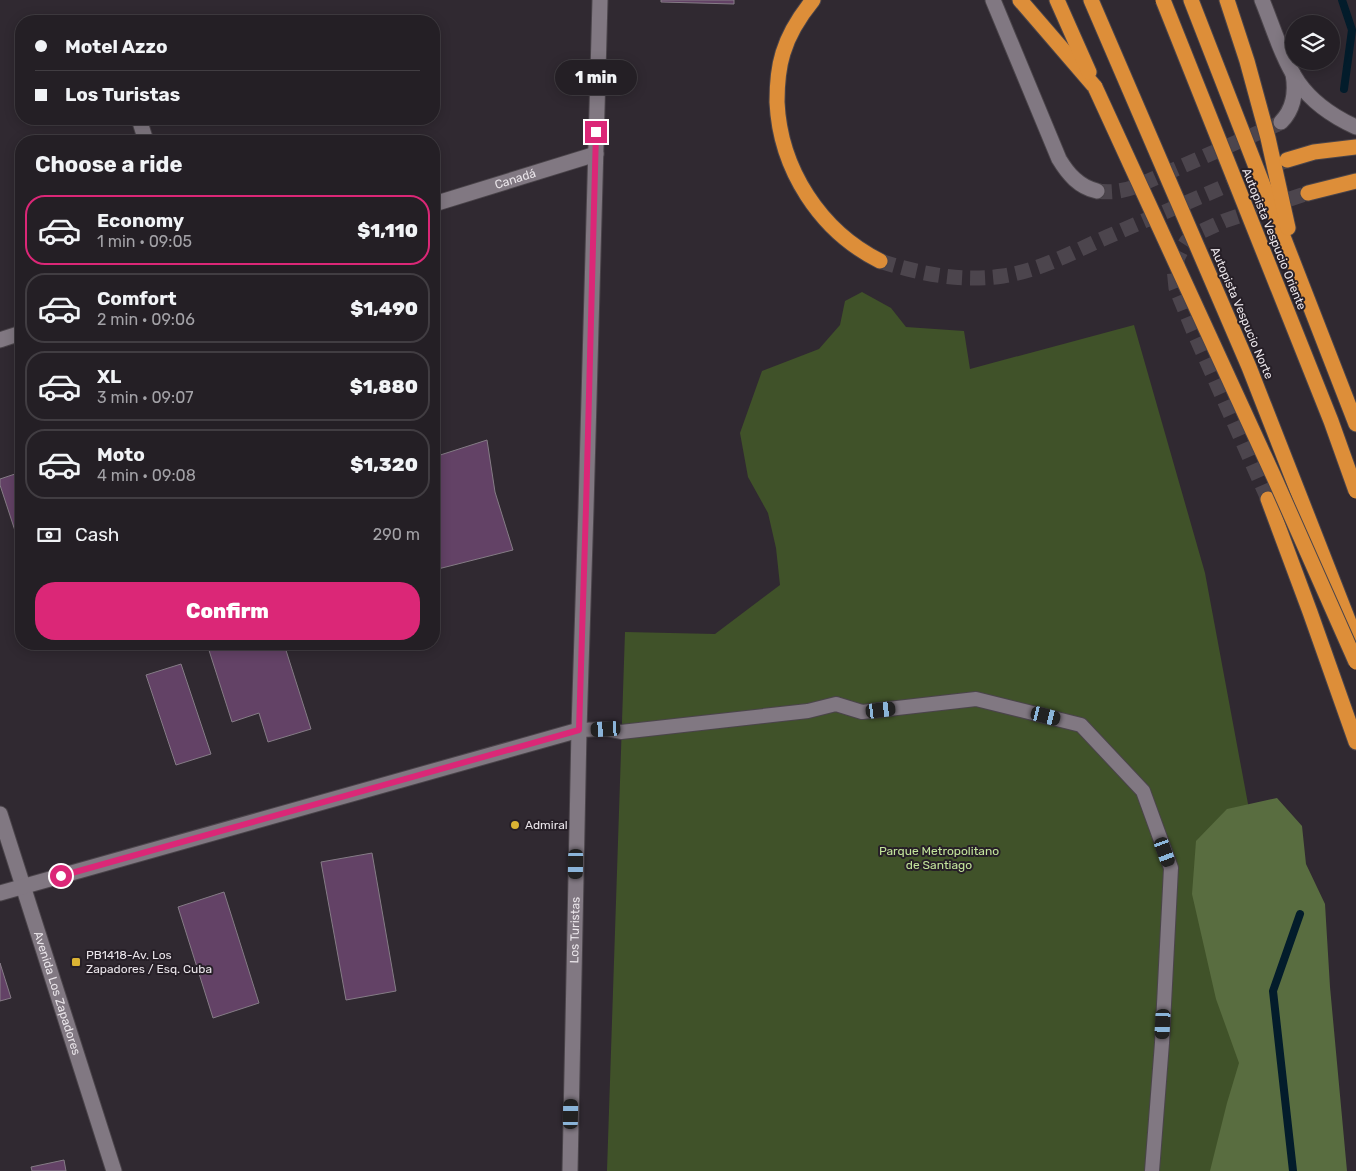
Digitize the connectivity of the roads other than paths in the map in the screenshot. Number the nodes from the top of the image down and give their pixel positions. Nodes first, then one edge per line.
1 (600, 0) edge
2 (813, 0) edge
3 (993, 0) edge
4 (1020, 0) edge
5 (1057, 0) edge
6 (1091, 0) edge
7 (1163, 0) edge
8 (1191, 0) edge
9 (1227, 0) edge
10 (1262, 0) edge
11 (1292, 72) junction
12 (1096, 87) junction
13 (1281, 122) tunnel mouth
14 (1356, 127) edge
15 (1356, 147) edge
16 (596, 154) junction
17 (1287, 160) tunnel mouth
18 (1356, 180) edge
19 (1097, 191) tunnel mouth
20 (1308, 193) tunnel mouth
21 (440, 202) edge
22 (880, 261) tunnel mouth
23 (1299, 275) junction
24 (15, 335) edge
25 (0, 340) edge
26 (1356, 424) edge
27 (1356, 490) edge
28 (1268, 499) tunnel mouth
29 (1356, 640) edge
30 (1356, 662) edge
31 (579, 730) junction
32 (1356, 742) edge
33 (0, 814) edge
34 (23, 886) junction
35 (0, 893) edge
36 (114, 1171) edge
37 (570, 1171) edge
38 (1152, 1171) edge

1 - 16 street, Los Turistas
2 - 22 highway
3 - 19 street
4 - 12 highway
5 - 12 highway
6 - 29 highway, Autopista Vespucio Norte
7 - 27 highway, Autopista Vespucio Oriente, bridge
8 - 23 highway
9 - 23 highway
10 - 11 street
11 - 13 street
11 - 14 street
12 - 30 highway, bridge
15 - 17 highway
16 - 21 street, Canadá
16 - 31 street, Los Turistas
18 - 20 highway
23 - 26 highway
24 - 25 street
28 - 32 highway
31 - 34 street
31 - 37 street, Los Turistas
31 - 38 lane
33 - 34 street, Avenida Los Zapadores
34 - 35 street
34 - 36 street, Avenida Los Zapadores

